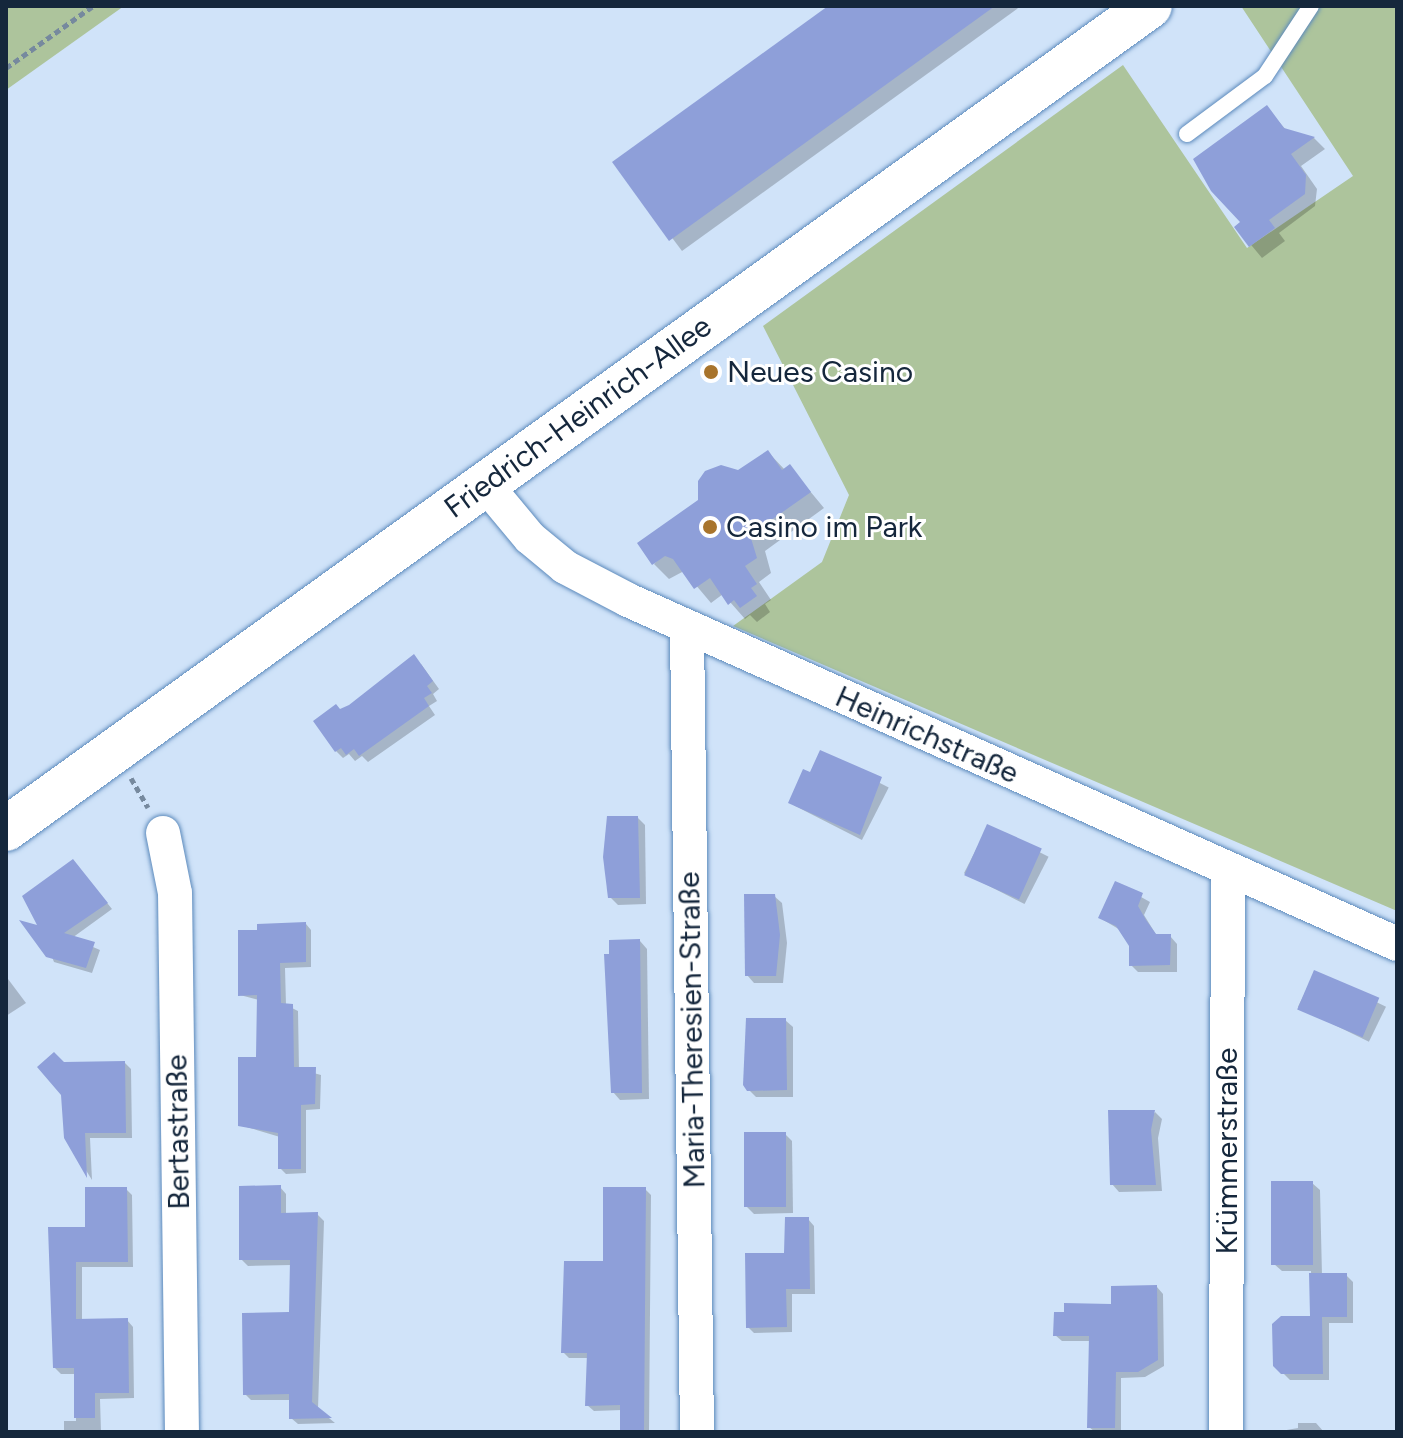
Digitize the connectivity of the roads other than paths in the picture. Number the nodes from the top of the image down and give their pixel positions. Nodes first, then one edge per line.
1 (1150, 6) edge
2 (1311, 6) edge
3 (1187, 134) dead end
4 (485, 484) junction
5 (687, 628) junction
6 (6, 829) edge
7 (163, 833) dead end
8 (1228, 871) junction
9 (1397, 944) edge
10 (182, 1432) edge
11 (697, 1432) edge
12 (1226, 1432) edge

1 - 4 main road, Friedrich-Heinrich-Allee
2 - 3 lane
4 - 5 street, Heinrichstraße
4 - 6 main road, Friedrich-Heinrich-Allee
5 - 8 street, Heinrichstraße
5 - 11 street, Maria-Theresien-Straße
7 - 10 street, Bertastraße
8 - 9 street, Heinrichstraße
8 - 12 street, Krümmerstraße

